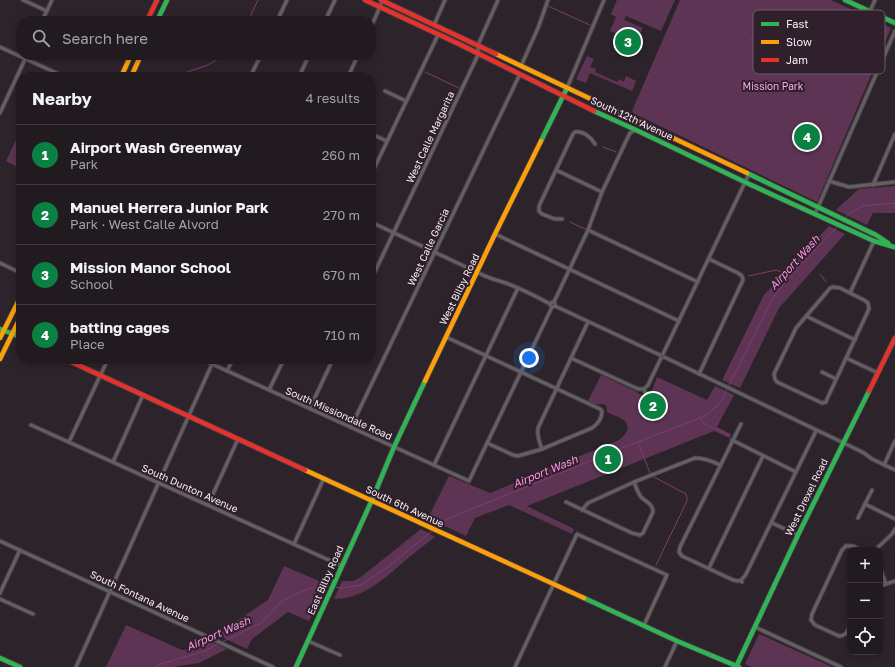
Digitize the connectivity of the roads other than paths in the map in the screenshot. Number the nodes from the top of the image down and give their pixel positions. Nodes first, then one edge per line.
1 (23, 0) edge
2 (52, 0) edge
3 (156, 0) edge
4 (166, 0) edge
5 (287, 0) edge
6 (335, 0) edge
7 (365, 0) edge
8 (381, 0) edge
9 (445, 0) edge
10 (498, 0) edge
11 (548, 0) edge
12 (604, 0) edge
13 (845, 0) edge
14 (875, 0) edge
15 (154, 5) junction
16 (380, 7) junction
17 (162, 9) junction
18 (868, 10) edge
19 (870, 10) edge
20 (47, 11) junction
21 (44, 16) edge
22 (149, 16) edge
23 (159, 16) edge
24 (279, 16) edge
25 (327, 16) edge
26 (376, 16) edge
27 (885, 18) edge
28 (895, 23) edge
29 (434, 25) junction
30 (895, 31) edge
31 (438, 35) junction
32 (478, 45) junction
33 (0, 47) edge
34 (16, 53) edge
35 (478, 54) junction
36 (885, 54) edge
37 (25, 60) edge
38 (32, 60) edge
39 (130, 60) edge
40 (139, 60) edge
41 (258, 60) edge
42 (307, 60) edge
43 (356, 60) edge
44 (521, 66) junction
45 (19, 72) edge
46 (55, 72) edge
47 (124, 72) edge
48 (133, 72) edge
49 (252, 72) edge
50 (301, 72) edge
51 (350, 72) edge
52 (520, 74) junction
53 (876, 74) edge
54 (16, 79) edge
55 (567, 88) junction
56 (385, 91) dead end
57 (562, 96) junction
58 (406, 101) junction
59 (0, 113) edge
60 (628, 116) junction
61 (617, 122) junction
62 (624, 125) junction
63 (636, 130) junction
64 (895, 134) edge
65 (376, 136) edge
66 (628, 137) junction
67 (387, 141) junction
68 (595, 144) dead end
69 (376, 164) edge
70 (556, 170) junction
71 (749, 174) junction
72 (829, 181) junction
73 (746, 182) junction
74 (895, 182) edge
75 (873, 185) junction
76 (602, 192) junction
77 (818, 207) junction
78 (815, 214) junction
79 (562, 219) dead end
80 (376, 224) edge
81 (588, 230) junction
82 (393, 233) junction
83 (495, 234) junction
84 (874, 241) junction
85 (894, 247) edge
86 (435, 252) junction
87 (709, 259) junction
88 (0, 264) edge
89 (376, 269) edge
90 (570, 269) junction
91 (16, 271) edge
92 (477, 272) junction
93 (698, 282) junction
94 (518, 288) junction
95 (850, 293) junction
96 (16, 305) edge
97 (553, 305) junction
98 (806, 316) junction
99 (679, 321) junction
100 (588, 322) junction
101 (16, 326) edge
102 (2, 329) edge
103 (12, 334) junction
104 (16, 335) edge
105 (446, 337) junction
106 (0, 338) edge
107 (895, 338) edge
108 (855, 340) junction
109 (486, 355) junction
110 (662, 356) junction
111 (571, 358) junction
112 (846, 358) junction
113 (0, 359) edge
114 (76, 364) edge
115 (106, 364) edge
116 (212, 364) joint
117 (231, 364) edge
118 (282, 364) edge
119 (331, 364) edge
120 (228, 371) junction
121 (521, 372) junction
122 (822, 372) dead end
123 (878, 373) junction
124 (699, 374) junction
125 (100, 375) junction
126 (836, 379) junction
127 (556, 388) junction
128 (269, 390) junction
129 (143, 395) junction
130 (310, 408) junction
131 (189, 416) junction
132 (31, 424) dead end
133 (741, 424) dead end
134 (351, 427) junction
135 (816, 430) junction
136 (238, 438) junction
137 (732, 440) junction
138 (895, 441) edge
139 (69, 442) junction
140 (487, 443) junction
141 (843, 443) junction
142 (394, 447) junction
143 (542, 449) junction
144 (763, 456) junction
145 (113, 462) junction
146 (434, 465) junction
147 (720, 465) junction
148 (884, 465) junction
149 (895, 470) edge
150 (796, 472) junction
151 (324, 478) junction
152 (634, 482) junction
153 (159, 483) junction
154 (872, 490) dead end
155 (372, 500) junction
156 (566, 502) dead end
157 (865, 504) junction
158 (208, 505) junction
159 (582, 510) junction
160 (858, 518) dead end
161 (895, 519) edge
162 (772, 523) junction
163 (895, 529) edge
164 (798, 535) junction
165 (0, 540) edge
166 (294, 544) junction
167 (855, 547) edge
168 (878, 547) edge
169 (20, 550) junction
170 (342, 566) junction
171 (709, 568) junction
172 (883, 576) edge
173 (895, 581) edge
174 (553, 584) junction
175 (886, 584) junction
176 (883, 585) edge
177 (110, 591) junction
178 (0, 593) edge
179 (0, 599) edge
180 (33, 614) dead end
181 (644, 625) junction
182 (755, 627) junction
183 (847, 631) edge
184 (843, 635) junction
185 (677, 640) junction
186 (845, 640) dead end
187 (308, 641) junction
188 (340, 656) dead end
189 (0, 658) edge
190 (20, 667) edge
191 (76, 667) edge
192 (273, 667) edge
193 (296, 667) edge
194 (515, 667) edge
195 (665, 667) edge
196 (737, 667) edge
197 (841, 667) edge

1 - 20 street
2 - 20 street
3 - 15 street
4 - 17 street
5 - 24 street
6 - 25 street
7 - 16 street, South 12th Avenue
8 - 16 street
8 - 29 street, South 12th Avenue
9 - 29 street
10 - 32 street, West Calle Margarita
11 - 44 street
12 - 55 street
13 - 18 street
14 - 19 street
15 - 17 street
15 - 22 street
16 - 26 street
16 - 31 street, South 12th Avenue
17 - 23 street
20 - 21 street
27 - 28 street
29 - 32 street, South 12th Avenue
30 - 36 street
31 - 35 street, South 12th Avenue
31 - 58 street
32 - 35 street, West Calle Margarita
32 - 44 street, South 12th Avenue
33 - 34 street
35 - 52 street, South 12th Avenue
35 - 82 street, West Calle Margarita
37 - 45 street
38 - 46 street
39 - 47 street
40 - 48 street
41 - 49 street
42 - 50 street
43 - 51 street
44 - 55 street, South 12th Avenue
52 - 57 street, South 12th Avenue
52 - 86 street, West Calle Garcia
53 - 72 street
54 - 59 street
55 - 57 street, West Bilby Road
55 - 60 street, South 12th Avenue
56 - 58 street
57 - 61 street, South 12th Avenue
57 - 83 street, West Bilby Road
58 - 67 street
60 - 62 street
60 - 71 street, South 12th Avenue
61 - 62 street, South 12th Avenue
61 - 66 street
62 - 63 street, South 12th Avenue
63 - 66 street
63 - 73 street, South 12th Avenue
64 - 75 street
65 - 67 street
66 - 76 street
67 - 69 street
68 - 70 street
70 - 76 street
70 - 79 street
71 - 73 street
71 - 77 street, South 12th Avenue
72 - 75 street
72 - 77 street
73 - 78 street, South 12th Avenue
73 - 87 street
74 - 75 street
76 - 81 street
77 - 78 street
77 - 85 street, South 12th Avenue
78 - 84 street, South 12th Avenue
80 - 82 street
81 - 90 street
81 - 93 street
82 - 86 street
82 - 89 street, West Calle Margarita
83 - 90 street
83 - 92 street, West Bilby Road
84 - 85 street, South 12th Avenue
84 - 95 street
86 - 92 street
86 - 134 street, West Calle Garcia
87 - 93 street
87 - 124 street
88 - 91 street
90 - 97 street
90 - 99 street
92 - 94 street
92 - 105 street, West Bilby Road
93 - 99 street
94 - 97 street
94 - 109 street
95 - 98 street
95 - 108 street
96 - 102 street
97 - 100 street
97 - 121 street
98 - 108 street
98 - 126 street
99 - 110 street
100 - 110 street
100 - 111 street
101 - 103 street
102 - 103 street
102 - 106 street
103 - 104 street
103 - 113 street
105 - 109 street
105 - 142 street, West Bilby Road
107 - 123 street, West Drexel Road
108 - 112 street
109 - 121 street
109 - 146 street
110 - 111 street
110 - 124 street
111 - 127 street
112 - 123 street
112 - 126 street
114 - 125 street, South 6th Avenue
115 - 125 street
116 - 120 street, South Missiondale Road
116 - 131 street
117 - 120 street
118 - 128 street
119 - 130 street
120 - 128 street, South Missiondale Road
121 - 127 street
121 - 140 street
122 - 126 street
123 - 141 street, West Drexel Road
124 - 135 street
125 - 129 street, South 6th Avenue
125 - 139 street
127 - 143 street
127 - 143 street
128 - 130 street, South Missiondale Road
129 - 131 street, South 6th Avenue
129 - 145 street
130 - 134 street, South Missiondale Road
131 - 136 street, South 6th Avenue
131 - 153 street
132 - 139 street, South Dunton Avenue
133 - 137 street
134 - 142 street, South Missiondale Road
135 - 141 street
135 - 150 street
136 - 151 street, South 6th Avenue
136 - 158 street
137 - 144 street
137 - 147 street
138 - 148 street
139 - 145 street, South Dunton Avenue
140 - 143 street
140 - 146 street, South Missiondale Road
141 - 148 street
141 - 164 street, West Drexel Road
142 - 146 street, South Missiondale Road
142 - 155 street, West Bilby Road
144 - 150 street
144 - 171 street
145 - 153 street, South Dunton Avenue
147 - 152 street
147 - 171 street
148 - 149 street
150 - 162 street
151 - 155 street, South 6th Avenue
151 - 166 street
152 - 159 street
152 - 159 street
153 - 158 street, South Dunton Avenue
153 - 177 street
154 - 157 street
155 - 170 street, East Bilby Road
155 - 174 street, South 6th Avenue
156 - 159 street
157 - 160 street
157 - 161 street
158 - 166 street, South Dunton Avenue
162 - 164 street
162 - 171 street
163 - 168 street
164 - 182 street, West Drexel Road
165 - 169 street, South Fontana Avenue
166 - 170 street, South Dunton Avenue
167 - 184 street
169 - 177 street, South Fontana Avenue
169 - 178 street
170 - 187 street, East Bilby Road
172 - 175 street
173 - 175 street
174 - 181 street, South 6th Avenue
174 - 181 street
174 - 194 street
175 - 176 street
177 - 191 street
177 - 192 street, South Fontana Avenue
179 - 180 street
181 - 185 street, South 6th Avenue
182 - 196 street, West Drexel Road
182 - 197 street
183 - 184 street
184 - 186 street
185 - 195 street
185 - 196 street, South 6th Avenue
187 - 188 street
187 - 193 street, East Bilby Road
189 - 190 street

